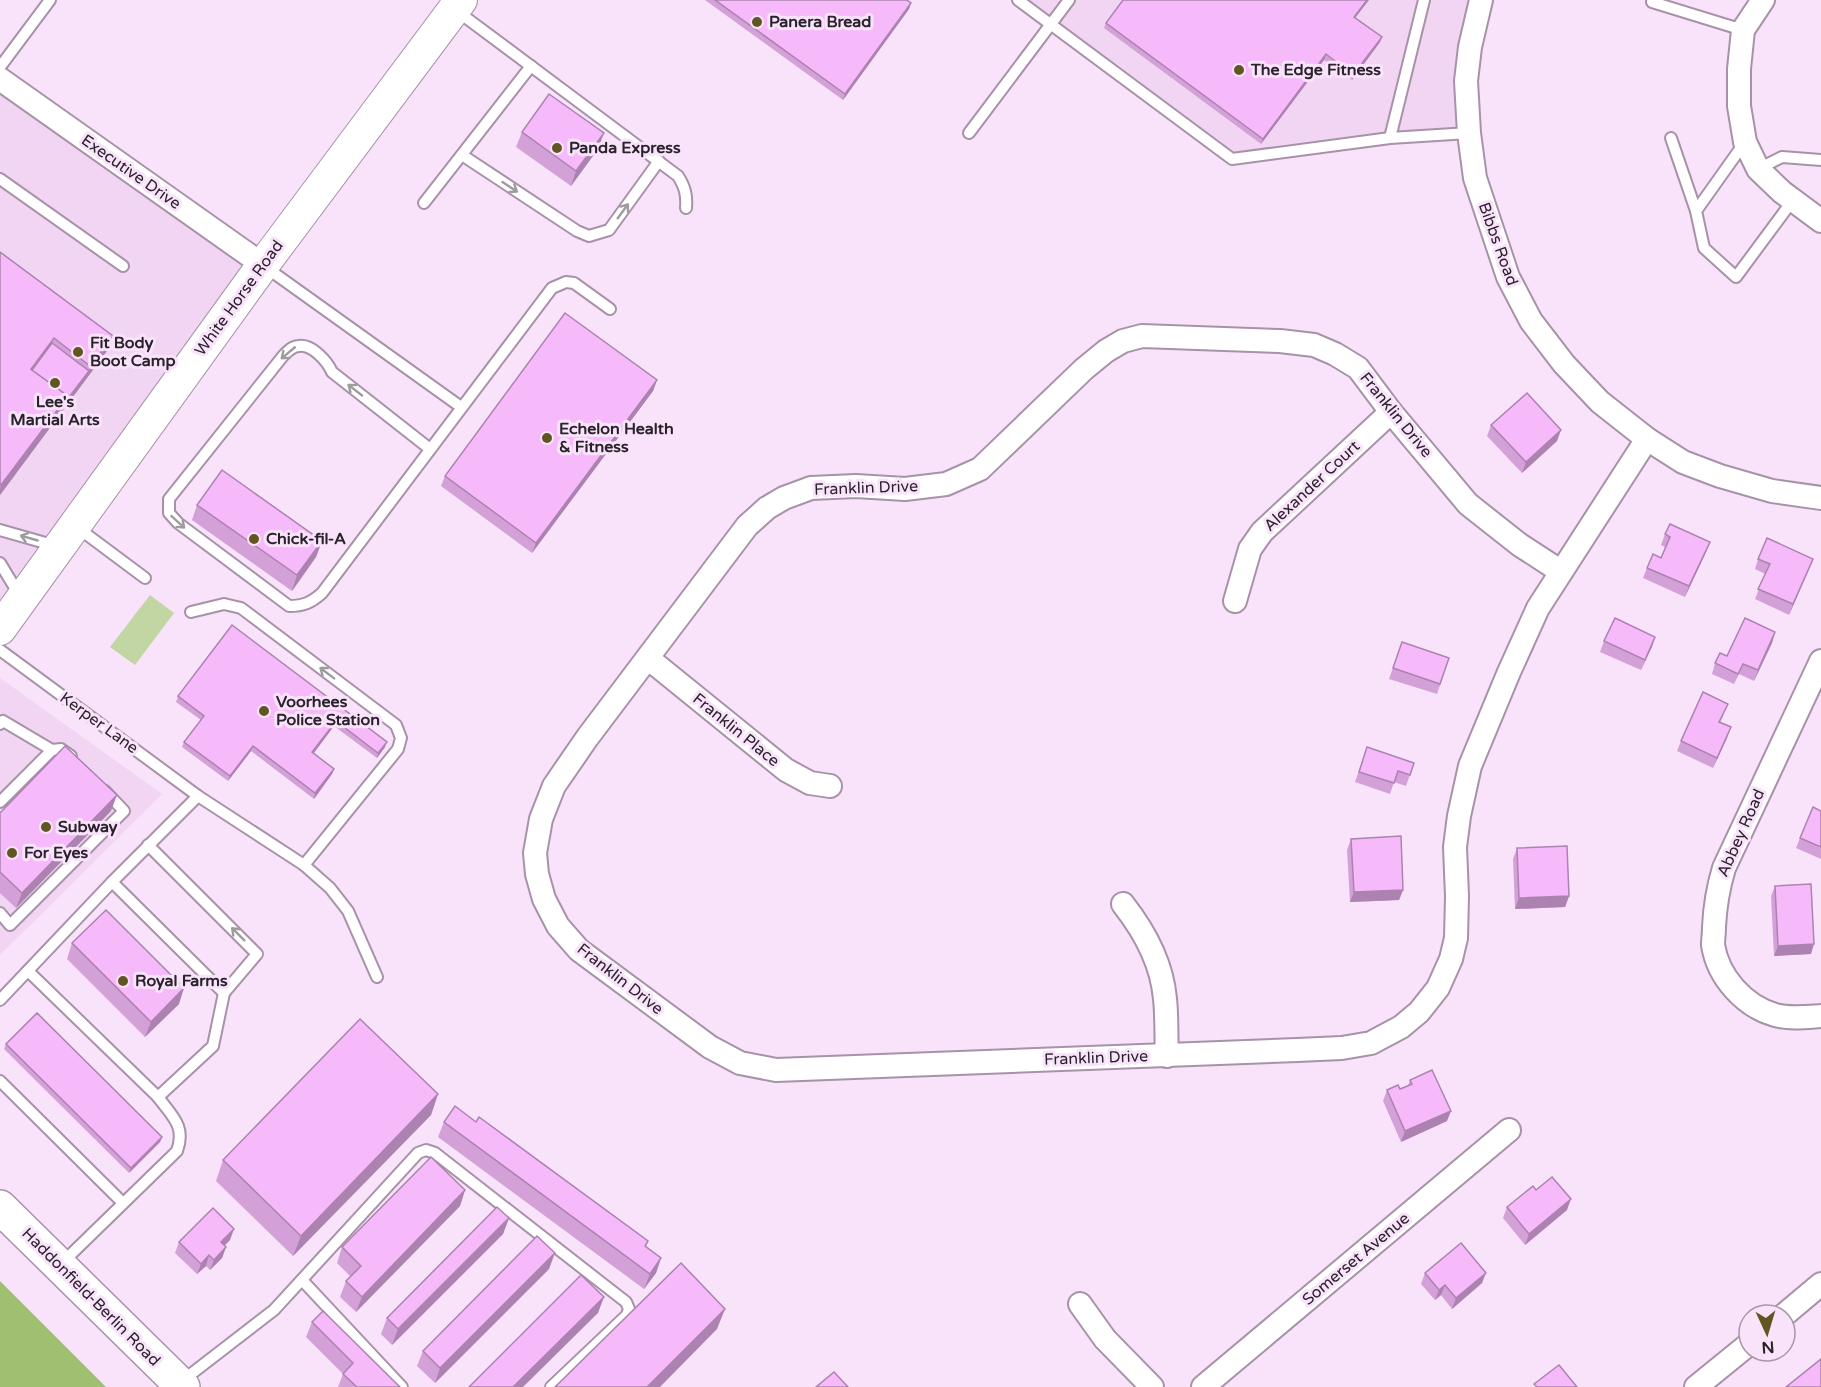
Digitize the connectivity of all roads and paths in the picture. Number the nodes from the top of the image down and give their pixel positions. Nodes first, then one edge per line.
1 (50, 0) edge
2 (1018, 0) edge
3 (1069, 0) edge
4 (1424, 0) edge
5 (1481, 0) edge
6 (1653, 0) edge
7 (1763, 0) edge
8 (453, 3) edge
9 (1051, 25) junction
10 (1743, 30) junction
11 (531, 66) junction
12 (0, 67) edge
13 (0, 79) edge
14 (969, 133) dead end
15 (1469, 133) junction
16 (1390, 138) junction
17 (1671, 138) dead end
18 (1745, 141) junction
19 (462, 155) junction
20 (1821, 160) edge
21 (659, 161) junction
22 (1758, 169) junction
23 (0, 179) edge
24 (1793, 200) junction
25 (424, 203) dead end
26 (686, 208) dead end
27 (1696, 211) junction
28 (1821, 221) edge
29 (263, 265) junction
30 (123, 266) dead end
31 (610, 309) dead end
32 (461, 407) junction
33 (1391, 412) junction
34 (1647, 439) junction
35 (430, 449) junction
36 (1821, 498) edge
37 (0, 530) edge
38 (67, 536) junction
39 (0, 563) edge
40 (1560, 572) junction
41 (145, 578) dead end
42 (21, 599) junction
43 (1235, 601) dead end
44 (191, 612) dead end
45 (0, 629) edge
46 (0, 650) edge
47 (649, 659) junction
48 (1821, 661) edge
49 (0, 724) edge
50 (52, 750) junction
51 (80, 765) edge
52 (95, 780) edge
53 (830, 786) dead end
54 (198, 796) junction
55 (0, 802) edge
56 (148, 845) junction
57 (304, 865) junction
58 (112, 882) junction
59 (1123, 904) dead end
60 (0, 914) edge
61 (28, 971) junction
62 (377, 977) dead end
63 (224, 993) junction
64 (0, 1000) edge
65 (1821, 1016) edge
66 (1167, 1056) junction
67 (0, 1081) edge
68 (158, 1097) junction
69 (1509, 1130) dead end
70 (123, 1203) junction
71 (0, 1207) edge
72 (59, 1265) junction
73 (302, 1280) junction
74 (1821, 1284) edge
75 (1080, 1304) dead end
76 (1797, 1304) edge
77 (1737, 1354) edge
78 (181, 1385) edge
79 (402, 1387) edge
80 (551, 1387) edge
81 (1152, 1387) edge
82 (1203, 1387) edge
83 (1696, 1387) edge

1 - 12 lane
2 - 9 lane
3 - 9 lane
4 - 16 lane
5 - 15 street, Bibbs Road
6 - 10 lane
7 - 10 street
8 - 11 lane
8 - 29 main road, White Horse Road
9 - 14 lane
9 - 16 lane
10 - 18 street
11 - 19 lane
11 - 21 lane
13 - 29 street, Executive Drive
15 - 16 lane
15 - 34 street, Bibbs Road
17 - 27 lane
18 - 22 street
18 - 27 lane
19 -> 21 lane
19 - 25 lane
20 - 22 lane
21 - 26 lane
22 - 24 street
23 - 30 lane
24 - 27 lane
24 - 28 street
29 - 32 lane
29 - 38 main road, White Horse Road
31 - 32 lane
32 - 35 lane
33 - 40 street, Franklin Drive
33 - 43 street, Alexander Court
33 - 47 street, Franklin Drive
34 - 36 street, Bibbs Road
34 - 40 street, Franklin Drive
35 -> 35 lane
38 -> 37 lane
38 - 41 lane
38 - 42 main road, White Horse Road
39 - 42 lane
40 - 66 street, Franklin Drive
42 - 45 main road, White Horse Road
57 -> 44 lane
46 - 54 lane, Kerper Lane
47 - 53 street, Franklin Place
47 - 66 street, Franklin Drive
48 - 65 street, Abbey Road
49 - 50 lane
50 - 51 lane
50 - 55 lane
52 - 60 lane
54 - 56 lane
54 - 57 lane, Kerper Lane
56 - 58 lane
63 -> 56 lane
57 - 62 lane, Kerper Lane
58 - 61 lane
58 - 63 lane
59 - 66 street
61 - 64 lane
61 - 68 lane
63 - 68 lane
67 - 70 lane
68 - 70 lane
69 - 82 street, Somerset Avenue
70 - 72 lane
71 - 72 main road, Haddonfield-Berlin Road
72 - 78 main road, Haddonfield-Berlin Road
73 - 78 lane
73 - 79 lane
73 - 80 lane
74 - 76 street
75 - 81 street
77 - 83 street

